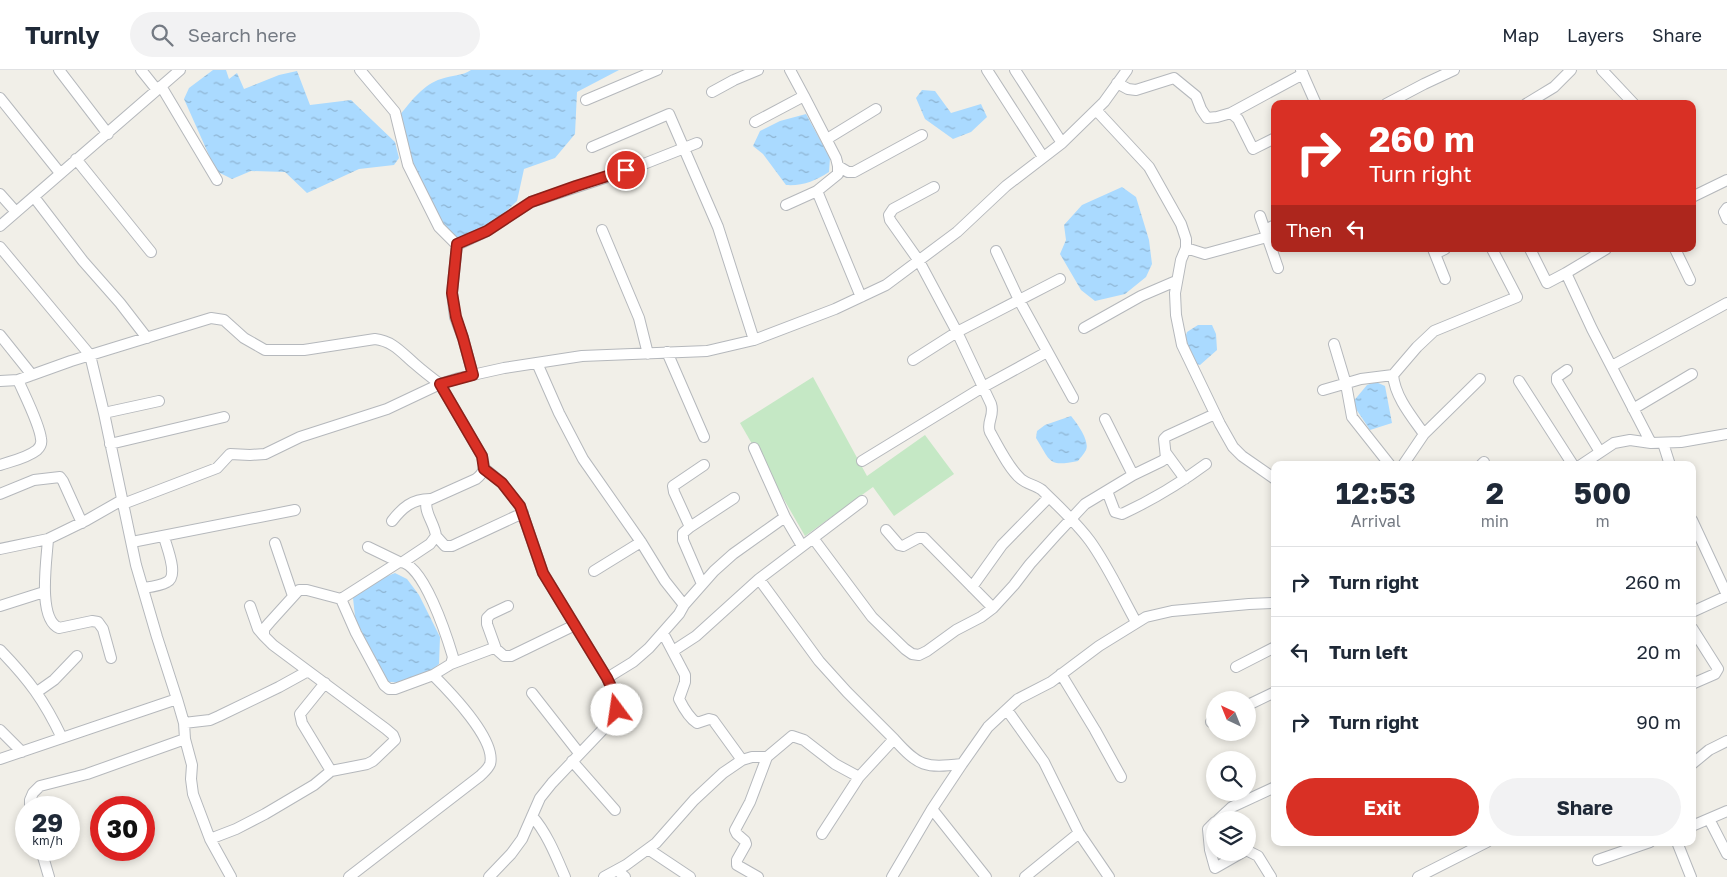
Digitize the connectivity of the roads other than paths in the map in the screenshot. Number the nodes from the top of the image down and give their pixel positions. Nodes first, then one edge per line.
1 (59, 70) edge
2 (141, 70) edge
3 (180, 70) edge
4 (360, 70) edge
5 (657, 70) edge
6 (758, 70) edge
7 (790, 70) edge
8 (987, 70) edge
9 (1015, 70) edge
10 (1127, 70) edge
11 (1454, 70) edge
12 (1571, 70) edge
13 (1602, 70) edge
14 (1302, 72) edge
15 (1117, 83) junction
16 (159, 88) junction
17 (712, 92) dead end
18 (804, 96) junction
19 (0, 98) edge
20 (586, 100) dead end
21 (1314, 100) edge
22 (1394, 100) edge
23 (1533, 100) edge
24 (1630, 100) edge
25 (876, 109) dead end
26 (1096, 110) junction
27 (1231, 113) junction
28 (755, 122) dead end
29 (108, 134) junction
30 (922, 135) dead end
31 (827, 139) junction
32 (1271, 140) edge
33 (697, 143) dead end
34 (1062, 143) junction
35 (592, 147) dead end
36 (684, 148) junction
37 (1043, 158) junction
38 (76, 159) junction
39 (838, 166) junction
40 (60, 173) junction
41 (217, 180) dead end
42 (1727, 180) edge
43 (934, 187) dead end
44 (817, 191) junction
45 (0, 194) edge
46 (1696, 196) edge
47 (34, 197) junction
48 (786, 205) dead end
49 (1727, 208) edge
50 (16, 212) junction
51 (1260, 216) dead end
52 (1727, 219) edge
53 (0, 226) edge
54 (1271, 229) edge
55 (602, 230) dead end
56 (1266, 234) junction
57 (457, 244) junction
58 (0, 247) edge
59 (1186, 248) junction
60 (1271, 248) edge
61 (996, 251) dead end
62 (151, 252) dead end
63 (1272, 252) edge
64 (1434, 252) edge
65 (1494, 252) edge
66 (1532, 252) edge
67 (1601, 252) edge
68 (1676, 252) edge
69 (919, 261) junction
70 (1278, 268) dead end
71 (1566, 273) junction
72 (1060, 279) dead end
73 (1445, 279) dead end
74 (1690, 280) dead end
75 (1176, 281) junction
76 (861, 297) junction
77 (1019, 300) junction
78 (1727, 303) edge
79 (1084, 328) dead end
80 (957, 332) junction
81 (0, 335) edge
82 (147, 338) junction
83 (754, 340) junction
84 (1334, 344) dead end
85 (666, 352) junction
86 (1047, 352) junction
87 (648, 354) junction
88 (90, 355) junction
89 (914, 360) dead end
90 (537, 363) junction
91 (1612, 366) junction
92 (1567, 370) dead end
93 (1692, 374) dead end
94 (32, 375) junction
95 (473, 375) junction
96 (1393, 375) junction
97 (1480, 378) dead end
98 (18, 380) junction
99 (0, 381) edge
100 (1519, 381) dead end
101 (440, 384) junction
102 (1346, 384) junction
103 (983, 387) junction
104 (1323, 390) dead end
105 (1073, 398) dead end
106 (159, 401) dead end
107 (1633, 409) junction
108 (104, 414) junction
109 (1215, 414) junction
110 (224, 417) dead end
111 (1104, 419) dead end
112 (1424, 434) junction
113 (1727, 434) edge
114 (704, 437) dead end
115 (1651, 443) junction
116 (1662, 443) junction
117 (110, 444) junction
118 (754, 448) dead end
119 (1600, 452) junction
120 (1166, 454) junction
121 (862, 461) dead end
122 (1387, 461) edge
123 (1406, 461) edge
124 (1570, 461) edge
125 (1587, 461) edge
126 (1669, 461) edge
127 (1206, 464) dead end
128 (704, 465) dead end
129 (0, 466) edge
130 (484, 469) junction
131 (1133, 475) junction
132 (1271, 476) edge
133 (1186, 479) junction
134 (1107, 491) junction
135 (0, 494) edge
136 (1049, 497) junction
137 (734, 498) dead end
138 (430, 499) junction
139 (123, 502) junction
140 (862, 502) dead end
141 (295, 510) dead end
142 (523, 513) junction
143 (784, 517) junction
144 (1071, 519) junction
145 (392, 521) dead end
146 (82, 523) junction
147 (690, 527) junction
148 (1696, 529) edge
149 (886, 530) dead end
150 (164, 536) junction
151 (436, 536) junction
152 (812, 538) junction
153 (48, 539) junction
154 (132, 542) junction
155 (641, 542) junction
156 (275, 543) dead end
157 (802, 546) junction
158 (368, 547) dead end
159 (0, 549) edge
160 (401, 562) junction
161 (594, 571) dead end
162 (758, 579) junction
163 (702, 584) junction
164 (972, 586) junction
165 (143, 588) junction
166 (44, 592) junction
167 (1727, 595) edge
168 (293, 596) junction
169 (341, 599) junction
170 (1271, 603) edge
171 (684, 605) junction
172 (0, 606) edge
173 (250, 606) dead end
174 (508, 606) dead end
175 (993, 608) junction
176 (1696, 610) edge
177 (1136, 622) junction
178 (575, 625) junction
179 (663, 633) junction
180 (1696, 634) edge
181 (264, 636) junction
182 (496, 649) junction
183 (1271, 649) edge
184 (0, 650) edge
185 (673, 650) junction
186 (77, 656) dead end
187 (111, 658) dead end
188 (451, 664) junction
189 (1236, 667) dead end
190 (308, 671) junction
191 (1061, 674) junction
192 (433, 675) junction
193 (607, 678) junction
194 (1696, 682) edge
195 (325, 683) junction
196 (37, 692) junction
197 (532, 693) dead end
198 (1271, 694) edge
199 (178, 698) junction
200 (1256, 701) edge
201 (1007, 710) junction
202 (184, 722) junction
203 (0, 730) edge
204 (62, 738) junction
205 (185, 739) junction
206 (894, 739) junction
207 (1727, 741) edge
208 (22, 752) junction
209 (575, 757) junction
210 (767, 757) junction
211 (0, 759) edge
212 (742, 760) junction
213 (1696, 761) edge
214 (962, 764) junction
215 (331, 771) junction
216 (859, 777) junction
217 (1121, 777) dead end
218 (1271, 789) edge
219 (32, 796) edge
220 (615, 810) dead end
221 (932, 810) junction
222 (1227, 811) edge
223 (1727, 811) edge
224 (532, 816) junction
225 (1709, 819) junction
226 (1696, 824) edge
227 (1079, 833) junction
228 (822, 834) dead end
229 (210, 839) junction
230 (1479, 846) edge
231 (1638, 846) edge
232 (1679, 846) edge
233 (648, 849) junction
234 (1727, 854) edge
235 (1256, 855) edge
236 (1598, 860) dead end
237 (44, 861) edge
238 (1213, 861) edge
239 (1227, 861) edge
240 (621, 873) edge
241 (49, 877) edge
242 (231, 877) edge
243 (349, 877) edge
244 (489, 877) edge
245 (565, 877) edge
246 (604, 877) edge
247 (690, 877) edge
248 (758, 877) edge
249 (892, 877) edge
250 (986, 877) edge
251 (1025, 877) edge
252 (1109, 877) edge
253 (1271, 877) edge
254 (1419, 877) edge
255 (1691, 877) edge

1 - 29 street
2 - 16 street
3 - 16 street
4 - 57 street
5 - 20 street
6 - 17 street
7 - 18 street
8 - 37 street
9 - 34 street
10 - 15 street
11 - 22 street
12 - 23 street
13 - 24 street
14 - 21 street
14 - 27 street
15 - 26 street
15 - 27 street
16 - 29 street
16 - 41 street
18 - 28 street
18 - 31 street
19 - 40 street
25 - 31 street
26 - 34 street
26 - 59 street
27 - 32 street
29 - 38 street
30 - 39 street
31 - 39 street
33 - 36 street
34 - 37 street
35 - 36 street
36 - 57 street
36 - 83 street
37 - 69 street
38 - 40 street
38 - 62 street
39 - 44 street
40 - 47 street
42 - 46 street
43 - 69 street
44 - 48 street
44 - 76 street
45 - 50 street
47 - 50 street
47 - 82 street
49 - 52 street
50 - 53 street
51 - 56 street
54 - 56 street
55 - 87 street
56 - 59 street
56 - 60 street
57 - 95 street
58 - 88 street
59 - 75 street
61 - 77 street
63 - 70 street
64 - 73 street
65 - 96 street
66 - 71 street
67 - 71 street
68 - 74 street
69 - 76 street
69 - 80 street
71 - 91 street
72 - 77 street
75 - 79 street
75 - 109 street
76 - 83 street
77 - 80 street
77 - 86 street
78 - 91 street
80 - 89 street
80 - 103 street
81 - 94 street
82 - 88 street
82 - 101 street
83 - 85 street
84 - 102 street
85 - 87 street
85 - 114 street
86 - 103 street
86 - 105 street
87 - 90 street
88 - 94 street
88 - 108 street
90 - 95 street
90 - 155 street
91 - 107 street
92 - 119 street
93 - 107 street
94 - 98 street
95 - 101 street
96 - 102 street
96 - 112 street
97 - 112 street
98 - 99 street
98 - 129 street
100 - 124 street
101 - 130 street
101 - 139 street
102 - 104 street
102 - 122 street
103 - 121 street
103 - 136 street
106 - 108 street
107 - 115 street
108 - 117 street
109 - 120 street
109 - 132 street
110 - 117 street
111 - 131 street
112 - 123 street
113 - 116 street
115 - 116 street
115 - 119 street
116 - 126 street
117 - 139 street
118 - 143 street
119 - 125 street
120 - 131 street
120 - 133 street
127 - 133 street
128 - 147 street
130 - 138 street
130 - 142 street
131 - 134 street
133 - 134 street
134 - 144 street
135 - 146 street
136 - 144 street
136 - 164 street
137 - 147 street
138 - 145 street
138 - 151 street
139 - 146 street
139 - 154 street
140 - 152 street
141 - 150 street
142 - 151 street
142 - 178 street
143 - 157 street
143 - 163 street
144 - 175 street
144 - 177 street
146 - 153 street
147 - 163 street
148 - 167 street
149 - 164 street
150 - 154 street
150 - 165 street
151 - 160 street
152 - 157 street
152 - 175 street
153 - 159 street
153 - 166 street
154 - 165 street
155 - 161 street
155 - 171 street
156 - 168 street
157 - 162 street
158 - 160 street
160 - 169 street
160 - 188 street
162 - 185 street
162 - 206 street
163 - 171 street
164 - 175 street
165 - 199 street
166 - 172 street
166 - 187 street
167 - 176 street
168 - 169 street
168 - 181 street
169 - 192 street
170 - 177 street
171 - 179 street
173 - 181 street
174 - 182 street
177 - 191 street
178 - 182 street
178 - 193 street
179 - 185 street
179 - 193 street
180 - 194 street
181 - 190 street
182 - 188 street
183 - 189 street
184 - 196 street
185 - 212 street
186 - 196 street
188 - 192 street
190 - 195 street
190 - 202 street
191 - 201 street
191 - 217 street
192 - 243 street
193 - 209 street
195 - 215 street
195 - 215 street
196 - 204 street
197 - 209 street
198 - 200 street
199 - 202 street
199 - 204 street
201 - 214 street
201 - 227 street
202 - 205 street
203 - 208 street
204 - 208 street
205 - 219 street
205 - 229 street
206 - 214 street
206 - 216 street
207 - 213 street
208 - 211 street
209 - 220 street
209 - 224 street
210 - 212 street
210 - 216 street
210 - 248 street
212 - 233 street
214 - 221 street
215 - 229 street
216 - 228 street
218 - 222 street
221 - 249 street
221 - 250 street
223 - 225 street
224 - 244 street
224 - 245 street
225 - 226 street
225 - 234 street
227 - 251 street
227 - 252 street
229 - 242 street
230 - 254 street
231 - 236 street
232 - 255 street
233 - 240 street
233 - 247 street
235 - 253 street
237 - 241 street
238 - 239 street
240 - 246 street

